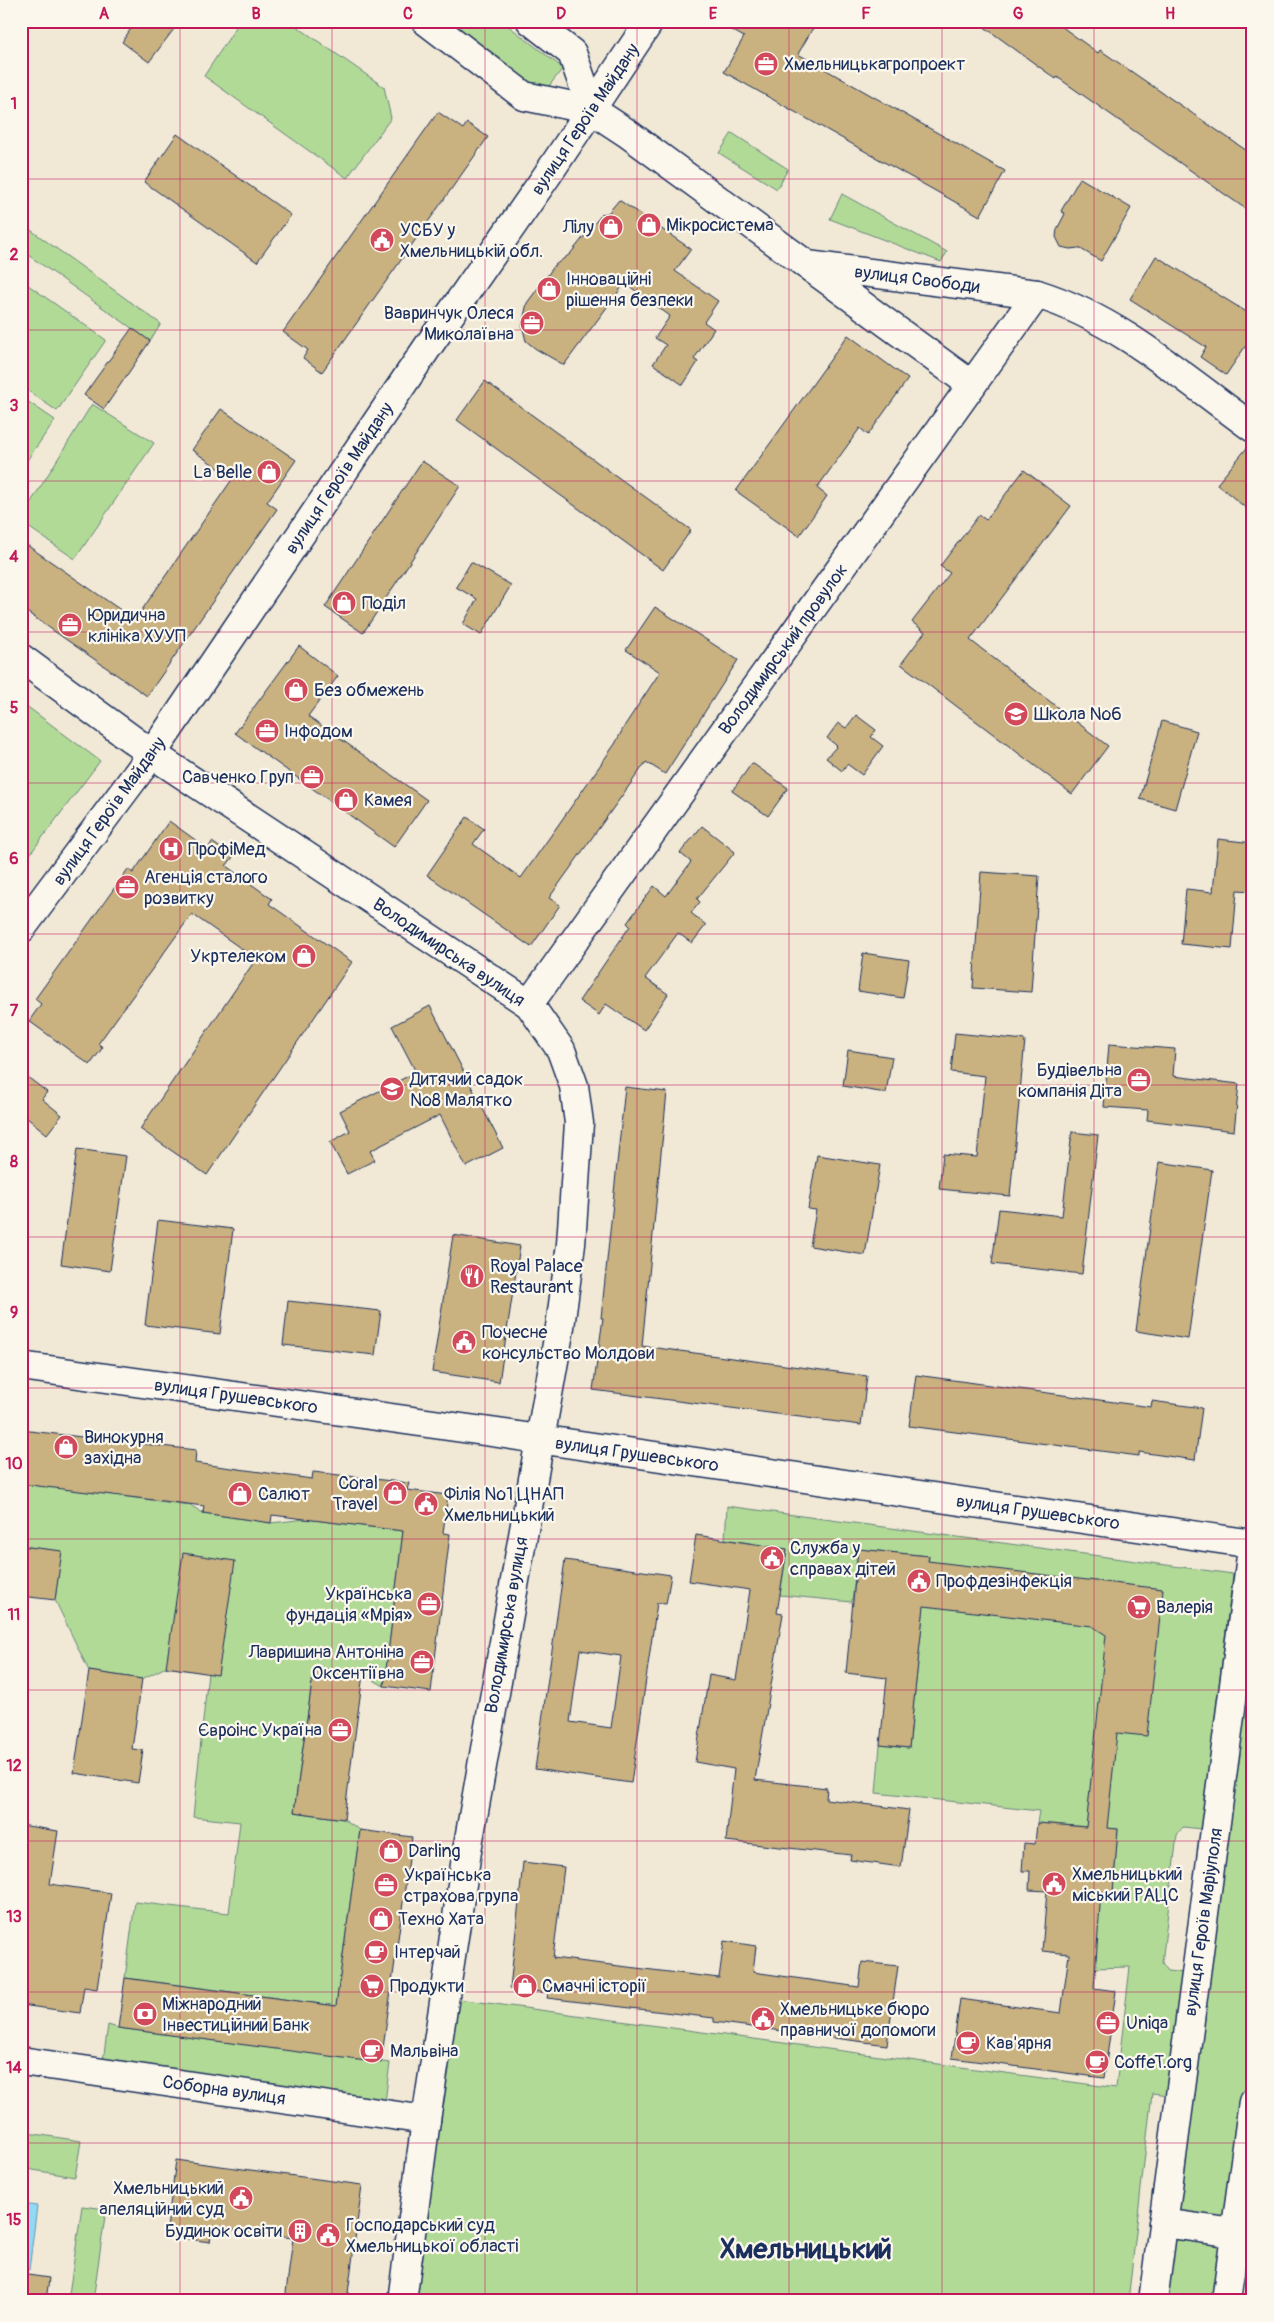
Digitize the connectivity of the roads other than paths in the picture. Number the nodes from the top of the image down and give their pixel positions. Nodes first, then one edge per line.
1 (426, 21) edge
2 (531, 21) edge
3 (650, 21) edge
4 (592, 110) junction
5 (807, 265) junction
6 (1037, 294) junction
7 (972, 385) junction
8 (1253, 428) edge
9 (21, 658) edge
10 (152, 754) junction
11 (21, 929) edge
12 (529, 1004) junction
13 (21, 1366) edge
14 (540, 1440) junction
15 (1253, 1543) edge
16 (21, 2060) edge
17 (1253, 2102) edge
18 (426, 2120) junction
19 (1163, 2223) junction
20 (1235, 2233) junction
21 (402, 2301) edge
22 (1153, 2301) edge
23 (1226, 2301) edge

1 - 4 street, вулиця Свободи
2 - 4 street
3 - 4 street, вулиця Героїв Майдану
4 - 5 street, вулиця Свободи
4 - 10 street, вулиця Героїв Майдану
5 - 6 street, вулиця Свободи
5 - 7 street
6 - 7 street, Володимирський провулок
6 - 8 street, вулиця Свободи
7 - 12 street, Володимирський провулок
9 - 10 street, Володимирська вулиця
10 - 11 street, вулиця Героїв Майдану
10 - 12 street, Володимирська вулиця
12 - 14 street, Володимирська вулиця
13 - 14 street, вулиця Грушевського
14 - 15 street, вулиця Грушевського
14 - 18 street, Володимирська вулиця
15 - 19 street, вулиця Героїв Маріуполя
16 - 18 street, Соборна вулиця
17 - 20 street
18 - 21 street, Володимирська вулиця
19 - 20 street
19 - 22 street, вулиця Героїв Маріуполя
20 - 23 street

